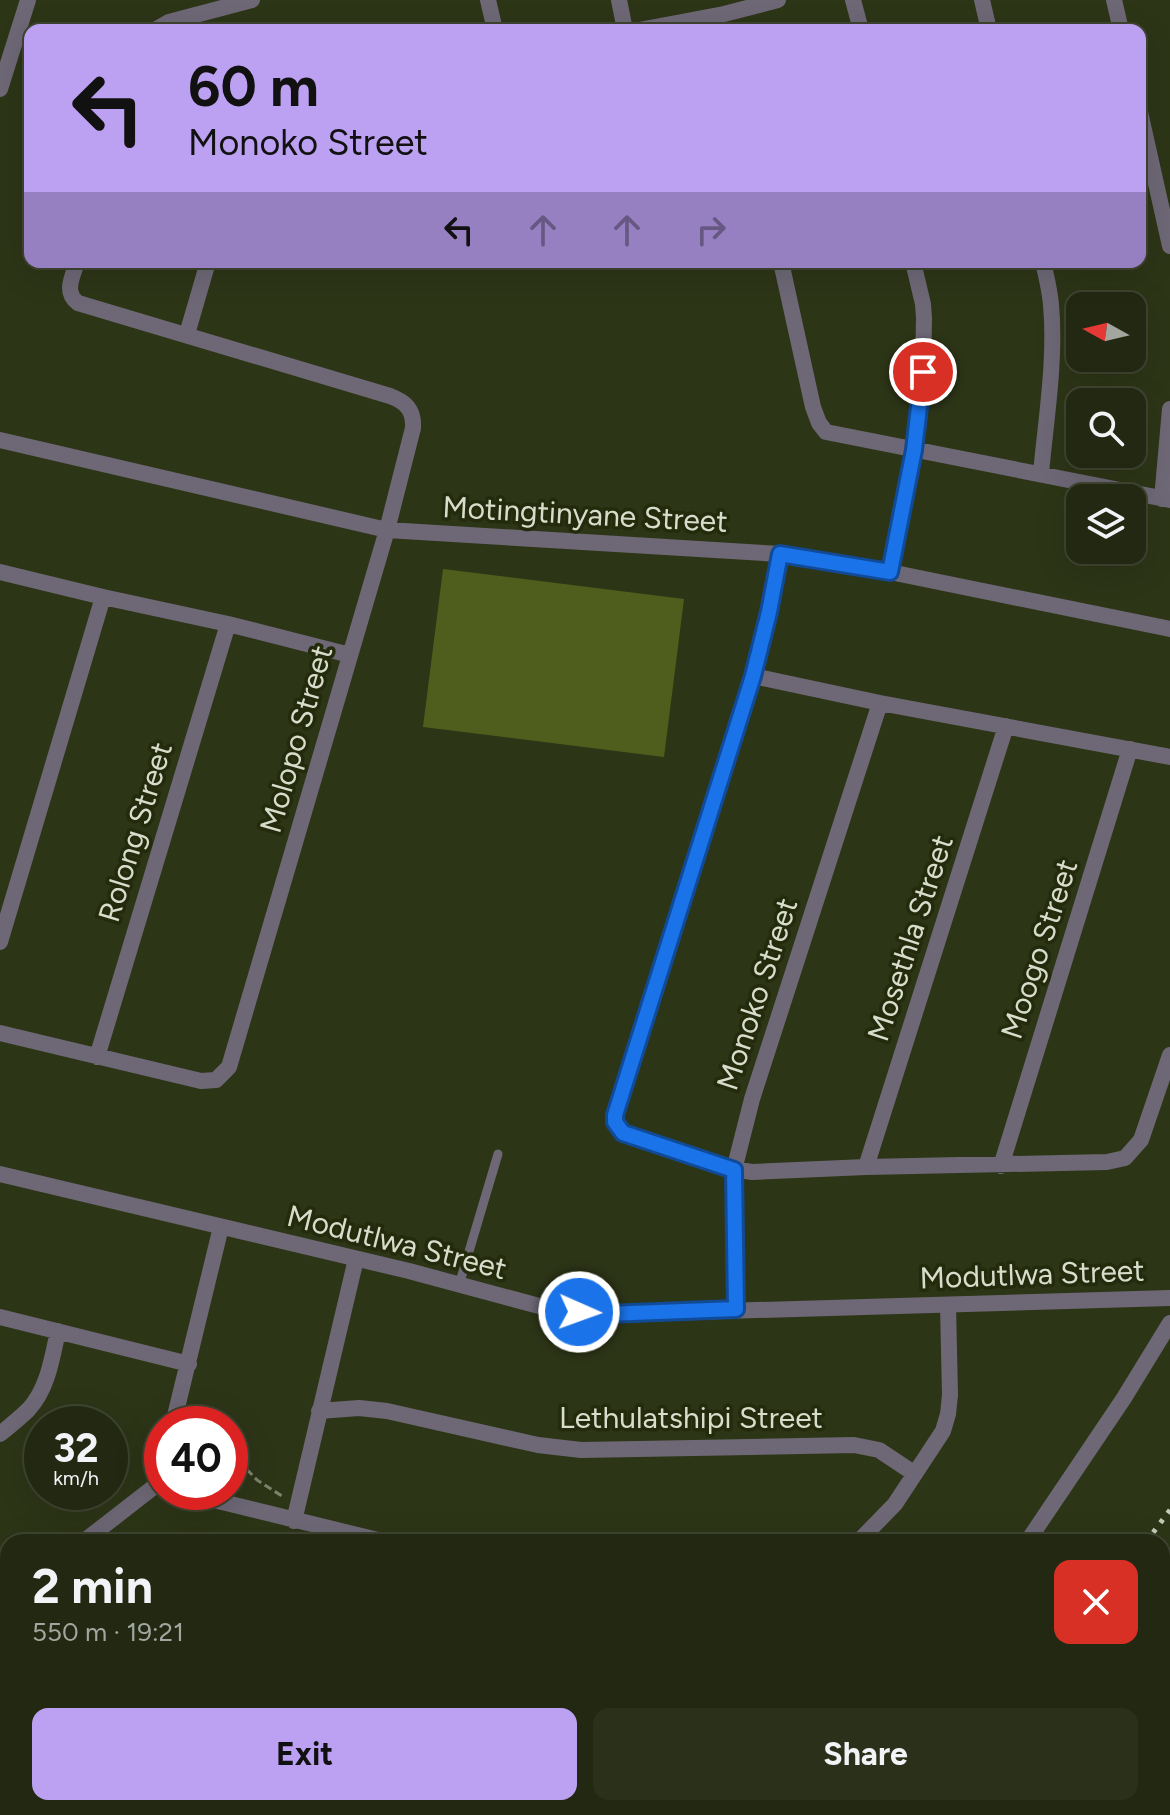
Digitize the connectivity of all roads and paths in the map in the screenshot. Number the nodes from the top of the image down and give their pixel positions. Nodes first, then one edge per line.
1 (28, 0) edge
2 (252, 0) edge
3 (488, 0) edge
4 (619, 0) edge
5 (778, 0) edge
6 (853, 0) edge
7 (982, 0) edge
8 (1114, 0) edge
9 (726, 22) edge
10 (166, 24) edge
11 (494, 24) edge
12 (624, 24) edge
13 (704, 24) edge
14 (859, 24) edge
15 (988, 24) edge
16 (1120, 24) edge
17 (0, 89) edge
18 (1146, 139) edge
19 (1170, 246) edge
20 (75, 268) edge
21 (206, 268) edge
22 (782, 268) edge
23 (914, 268) edge
24 (1044, 268) edge
25 (187, 334) junction
26 (1170, 409) edge
27 (0, 440) edge
28 (914, 450) junction
29 (1041, 473) junction
30 (1166, 500) edge
31 (387, 530) junction
32 (780, 554) junction
33 (0, 572) edge
34 (890, 572) junction
35 (103, 597) junction
36 (228, 624) junction
37 (1170, 629) edge
38 (350, 655) junction
39 (753, 676) junction
40 (880, 703) junction
41 (1006, 726) junction
42 (1130, 749) junction
43 (1170, 757) edge
44 (0, 942) edge
45 (0, 1033) edge
46 (1170, 1055) edge
47 (97, 1057) junction
48 (498, 1154) dead end
49 (1001, 1166) junction
50 (866, 1167) junction
51 (734, 1170) junction
52 (0, 1174) edge
53 (221, 1227) junction
54 (356, 1259) junction
55 (459, 1285) junction
56 (1170, 1298) edge
57 (948, 1305) junction
58 (736, 1309) junction
59 (0, 1317) edge
60 (1170, 1323) edge
61 (58, 1331) junction
62 (189, 1364) junction
63 (178, 1406) edge
64 (319, 1411) junction
65 (0, 1434) edge
66 (248, 1471) edge
67 (915, 1474) junction
68 (144, 1496) edge
69 (248, 1505) edge
70 (295, 1514) junction
71 (94, 1534) edge
72 (360, 1534) edge
73 (866, 1534) edge
74 (1032, 1534) edge

1 - 17 street
2 - 10 street
3 - 11 street
4 - 12 street
5 - 9 street
6 - 14 street
7 - 15 street
8 - 16 street
9 - 13 street
18 - 19 street
20 - 25 street
21 - 25 street
22 - 28 street
23 - 28 street
24 - 29 street
25 - 31 street, Molopo Street
26 - 30 street
27 - 31 street, Motingtinyane Street
28 - 29 street
28 - 34 street
29 - 30 street
31 - 32 street, Motingtinyane Street
31 - 38 street, Molopo Street
32 - 34 street, Motingtinyane Street
32 - 39 street
33 - 35 street
34 - 37 street, Motingtinyane Street
35 - 36 street
35 - 44 street
36 - 38 street
36 - 47 street, Rolong Street
38 - 47 street, Molopo Street
39 - 40 street
39 - 51 street
40 - 41 street
40 - 51 street, Monoko Street
41 - 42 street
41 - 50 street, Mosethla Street
42 - 43 street
42 - 49 street, Moogo Street
45 - 47 street
46 - 49 street
48 - 55 lane
49 - 50 street
50 - 51 street
51 - 58 street, Monoko Street
52 - 53 street, Modutlwa Street
53 - 54 street, Modutlwa Street
53 - 62 street
54 - 55 street, Modutlwa Street
54 - 64 street
55 - 58 street, Modutlwa Street
56 - 57 street, Modutlwa Street
57 - 58 street, Modutlwa Street
57 - 67 street
59 - 61 street
60 - 74 street
61 - 62 street
61 - 65 street
62 - 63 street
64 - 67 street, Lethulatshipi Street
64 - 70 street
66 - 70 path
67 - 73 street
68 - 71 street
69 - 70 street
70 - 72 street

